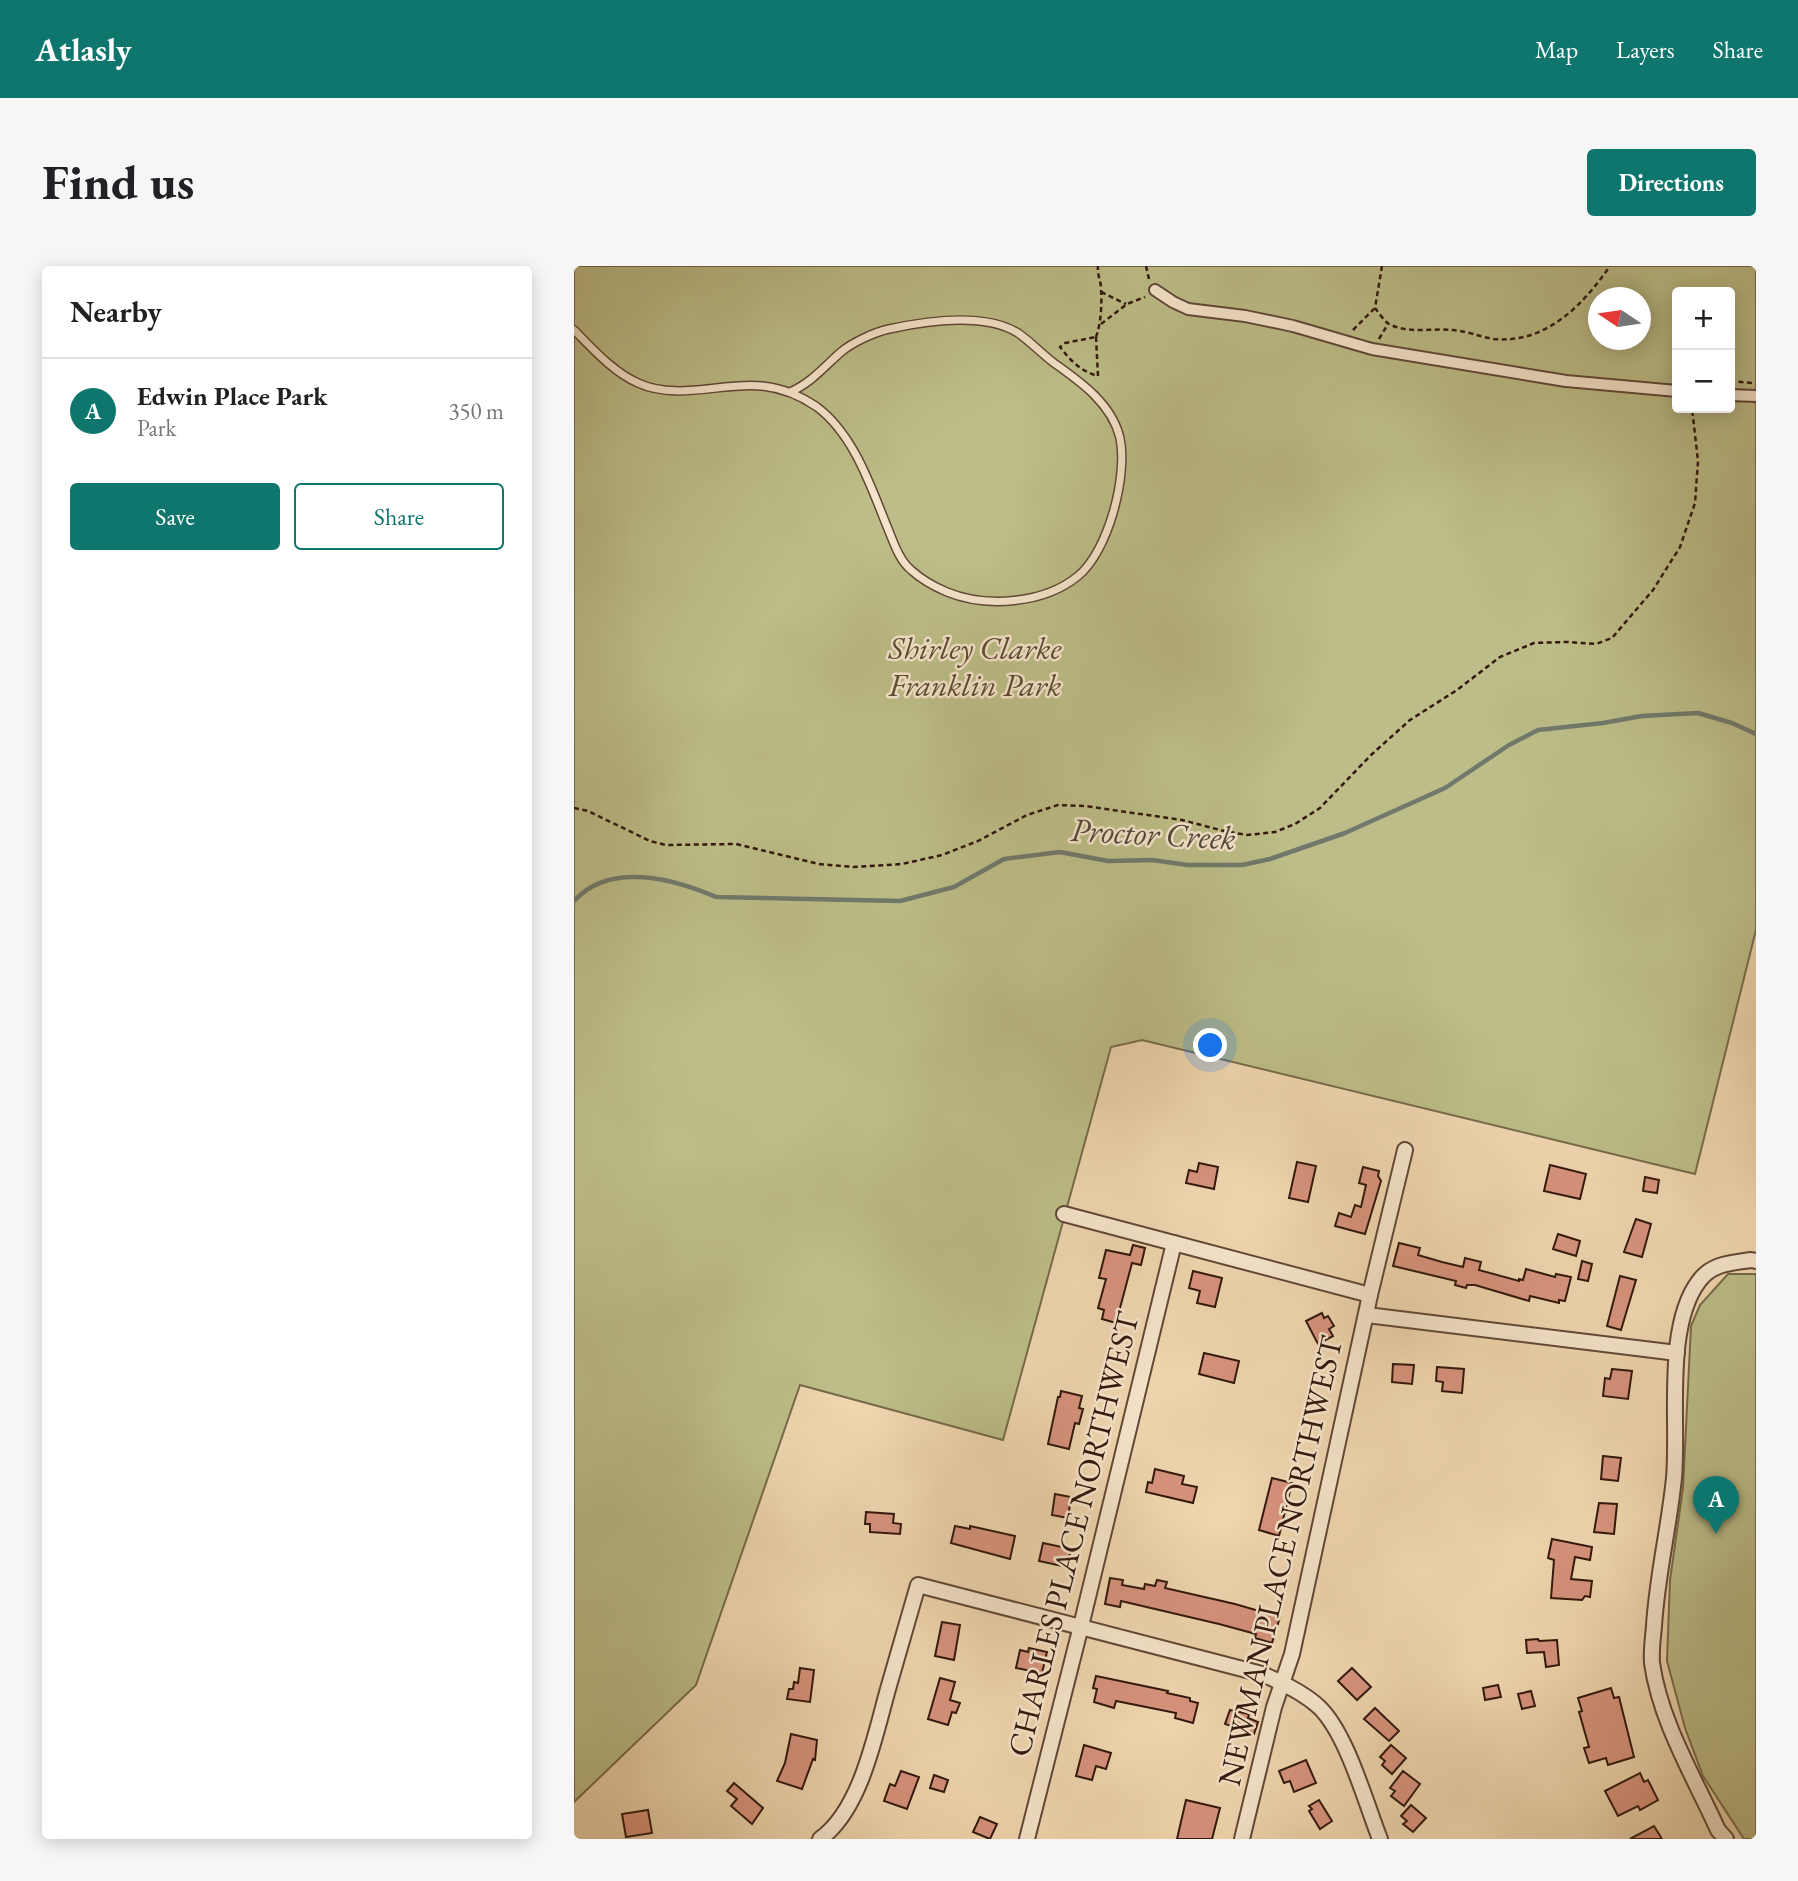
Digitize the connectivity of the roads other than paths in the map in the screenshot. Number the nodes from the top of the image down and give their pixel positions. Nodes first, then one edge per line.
1 (1154, 290) road end
2 (574, 330) edge
3 (1672, 391) edge
4 (790, 392) junction
5 (1735, 395) edge
6 (1756, 396) edge
7 (1405, 1150) dead end
8 (1064, 1214) dead end
9 (1174, 1243) junction
10 (1756, 1261) edge
11 (1370, 1295) junction
12 (1367, 1315) junction
13 (1677, 1353) junction
14 (1081, 1626) junction
15 (1281, 1682) junction
16 (820, 1839) edge
17 (1027, 1839) edge
18 (1242, 1839) edge
19 (1380, 1839) edge
20 (1726, 1839) edge

1 - 3 street
2 - 4 lane
4 - 4 lane
5 - 6 street
7 - 11 street, NEWMAN PLACE NORTHWEST
8 - 9 street
9 - 11 street
9 - 14 street, CHARLES PLACE NORTHWEST
10 - 13 street
11 - 12 street, NEWMAN PLACE NORTHWEST
12 - 13 street
12 - 15 street, NEWMAN PLACE NORTHWEST
13 - 20 street
14 - 15 street
14 - 16 street
14 - 17 street, CHARLES PLACE NORTHWEST
15 - 18 street, NEWMAN PLACE NORTHWEST
15 - 19 street

